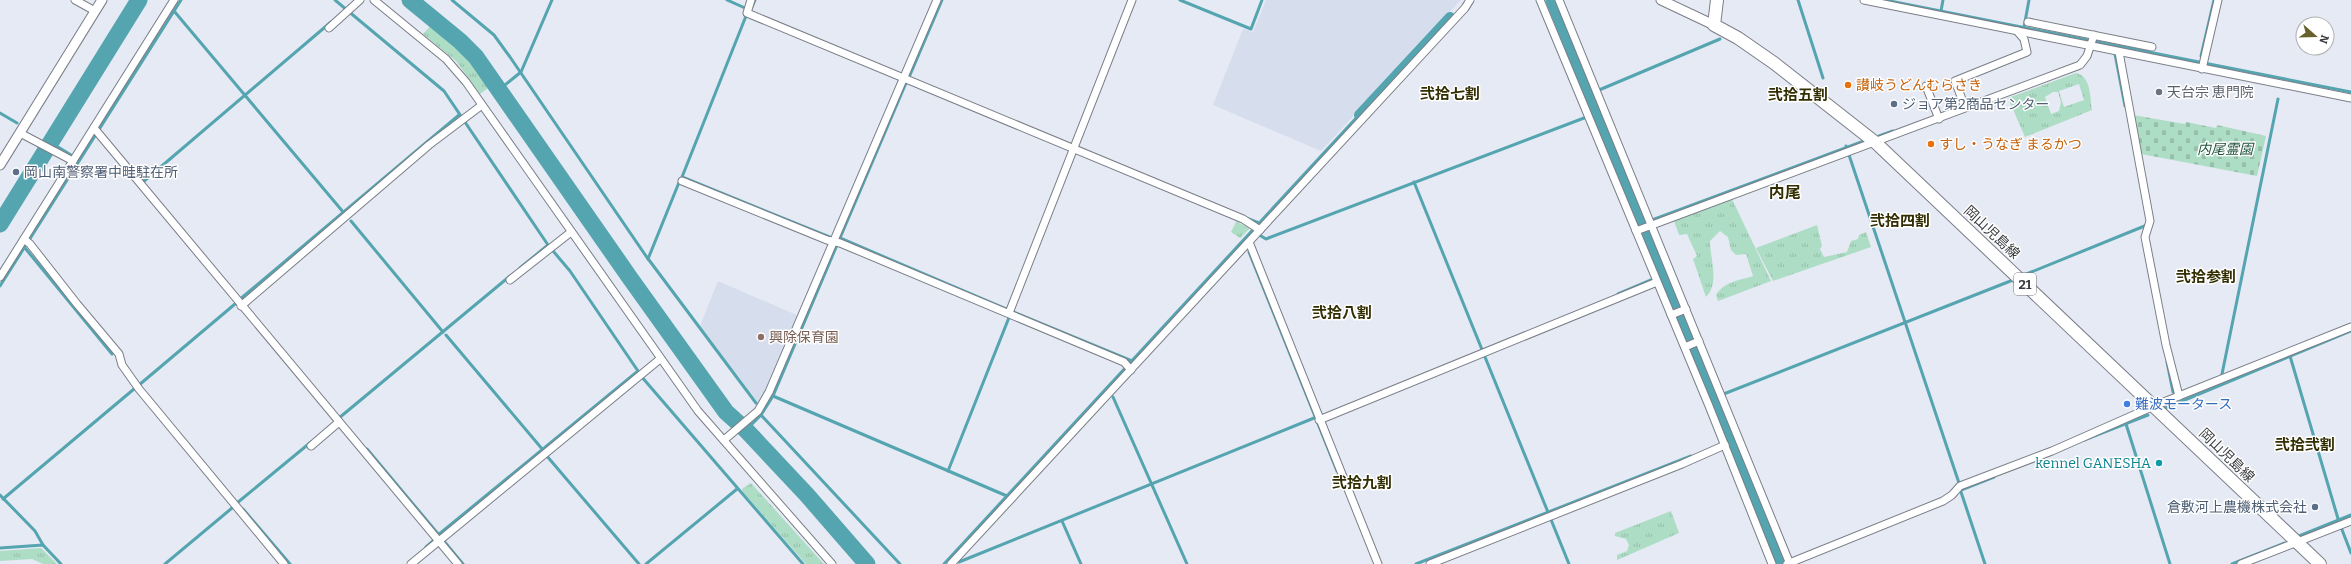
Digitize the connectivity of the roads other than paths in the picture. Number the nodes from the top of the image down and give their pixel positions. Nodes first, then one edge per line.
1 (75, 0) edge
2 (102, 0) edge
3 (174, 0) edge
4 (360, 0) edge
5 (374, 0) edge
6 (751, 0) edge
7 (937, 0) edge
8 (1132, 0) edge
9 (1470, 0) edge
10 (1540, 0) edge
11 (1559, 0) edge
12 (1661, 0) edge
13 (1717, 0) edge
14 (1864, 0) edge
15 (2218, 0) edge
16 (95, 11) junction
17 (2028, 22) dead end
18 (1714, 25) junction
19 (329, 28) dead end
20 (2017, 31) junction
21 (2092, 40) junction
22 (2152, 47) dead end
23 (2119, 52) junction
24 (2203, 64) junction
25 (904, 79) junction
26 (1926, 86) dead end
27 (2351, 98) edge
28 (482, 105) junction
29 (1964, 105) dead end
30 (1938, 116) junction
31 (96, 132) junction
32 (20, 133) junction
33 (1876, 143) junction
34 (1073, 148) junction
35 (73, 161) junction
36 (0, 165) edge
37 (682, 181) dead end
38 (1646, 225) junction
39 (1257, 228) junction
40 (571, 232) junction
41 (834, 241) junction
42 (27, 242) junction
43 (1249, 242) junction
44 (0, 277) edge
45 (510, 280) dead end
46 (1657, 282) junction
47 (241, 306) junction
48 (1679, 312) junction
49 (1010, 314) junction
50 (2351, 327) edge
51 (1692, 344) junction
52 (660, 359) junction
53 (1129, 367) junction
54 (2179, 396) junction
55 (2154, 406) junction
56 (1319, 418) junction
57 (339, 422) junction
58 (724, 440) junction
59 (1725, 445) junction
60 (310, 446) dead end
61 (2351, 521) edge
62 (438, 540) junction
63 (2297, 543) junction
64 (284, 564) edge
65 (411, 564) edge
66 (458, 564) edge
67 (832, 564) edge
68 (951, 564) edge
69 (1378, 564) edge
70 (1430, 564) edge
71 (1772, 564) edge
72 (1789, 564) edge
73 (2241, 564) edge
74 (2320, 564) edge

1 - 16 street
2 - 16 street
3 - 31 street
4 - 19 street
5 - 28 street
6 - 25 street
7 - 25 street
8 - 34 street
9 - 39 street
10 - 38 street
11 - 38 street
12 - 18 street
13 - 18 main road
14 - 20 street
15 - 24 street
16 - 32 street
17 - 21 street
18 - 33 main road, 岡山児島線 / 21
20 - 21 street
20 - 29 street
21 - 22 street
21 - 23 street
21 - 30 street
23 - 24 street
23 - 54 street
24 - 27 street
25 - 34 street
25 - 41 street
26 - 30 street
28 - 40 street
28 - 47 street
30 - 33 street
31 - 35 street
31 - 47 street
32 - 35 street
32 - 36 street
33 - 38 street
33 - 55 main road, 岡山児島線 / 21
34 - 39 street
34 - 49 street
35 - 42 street
37 - 41 street
38 - 46 street
38 - 48 street
39 - 43 street
40 - 45 street
40 - 52 street
41 - 49 street
41 - 58 street
42 - 44 street
42 - 64 street
43 - 53 street
43 - 56 street
46 - 48 street
46 - 56 street
47 - 57 street
48 - 51 street
48 - 51 street
49 - 53 street
50 - 54 street
51 - 59 street
51 - 72 street
52 - 58 street
52 - 62 street
53 - 68 street
54 - 55 street
55 - 63 main road, 岡山児島線 / 21
55 - 72 street
56 - 69 street
57 - 60 street
57 - 62 street
58 - 67 street
59 - 70 street
59 - 71 street
61 - 63 street
62 - 65 street
62 - 66 street
63 - 73 street
63 - 74 main road, 岡山児島線 / 21

